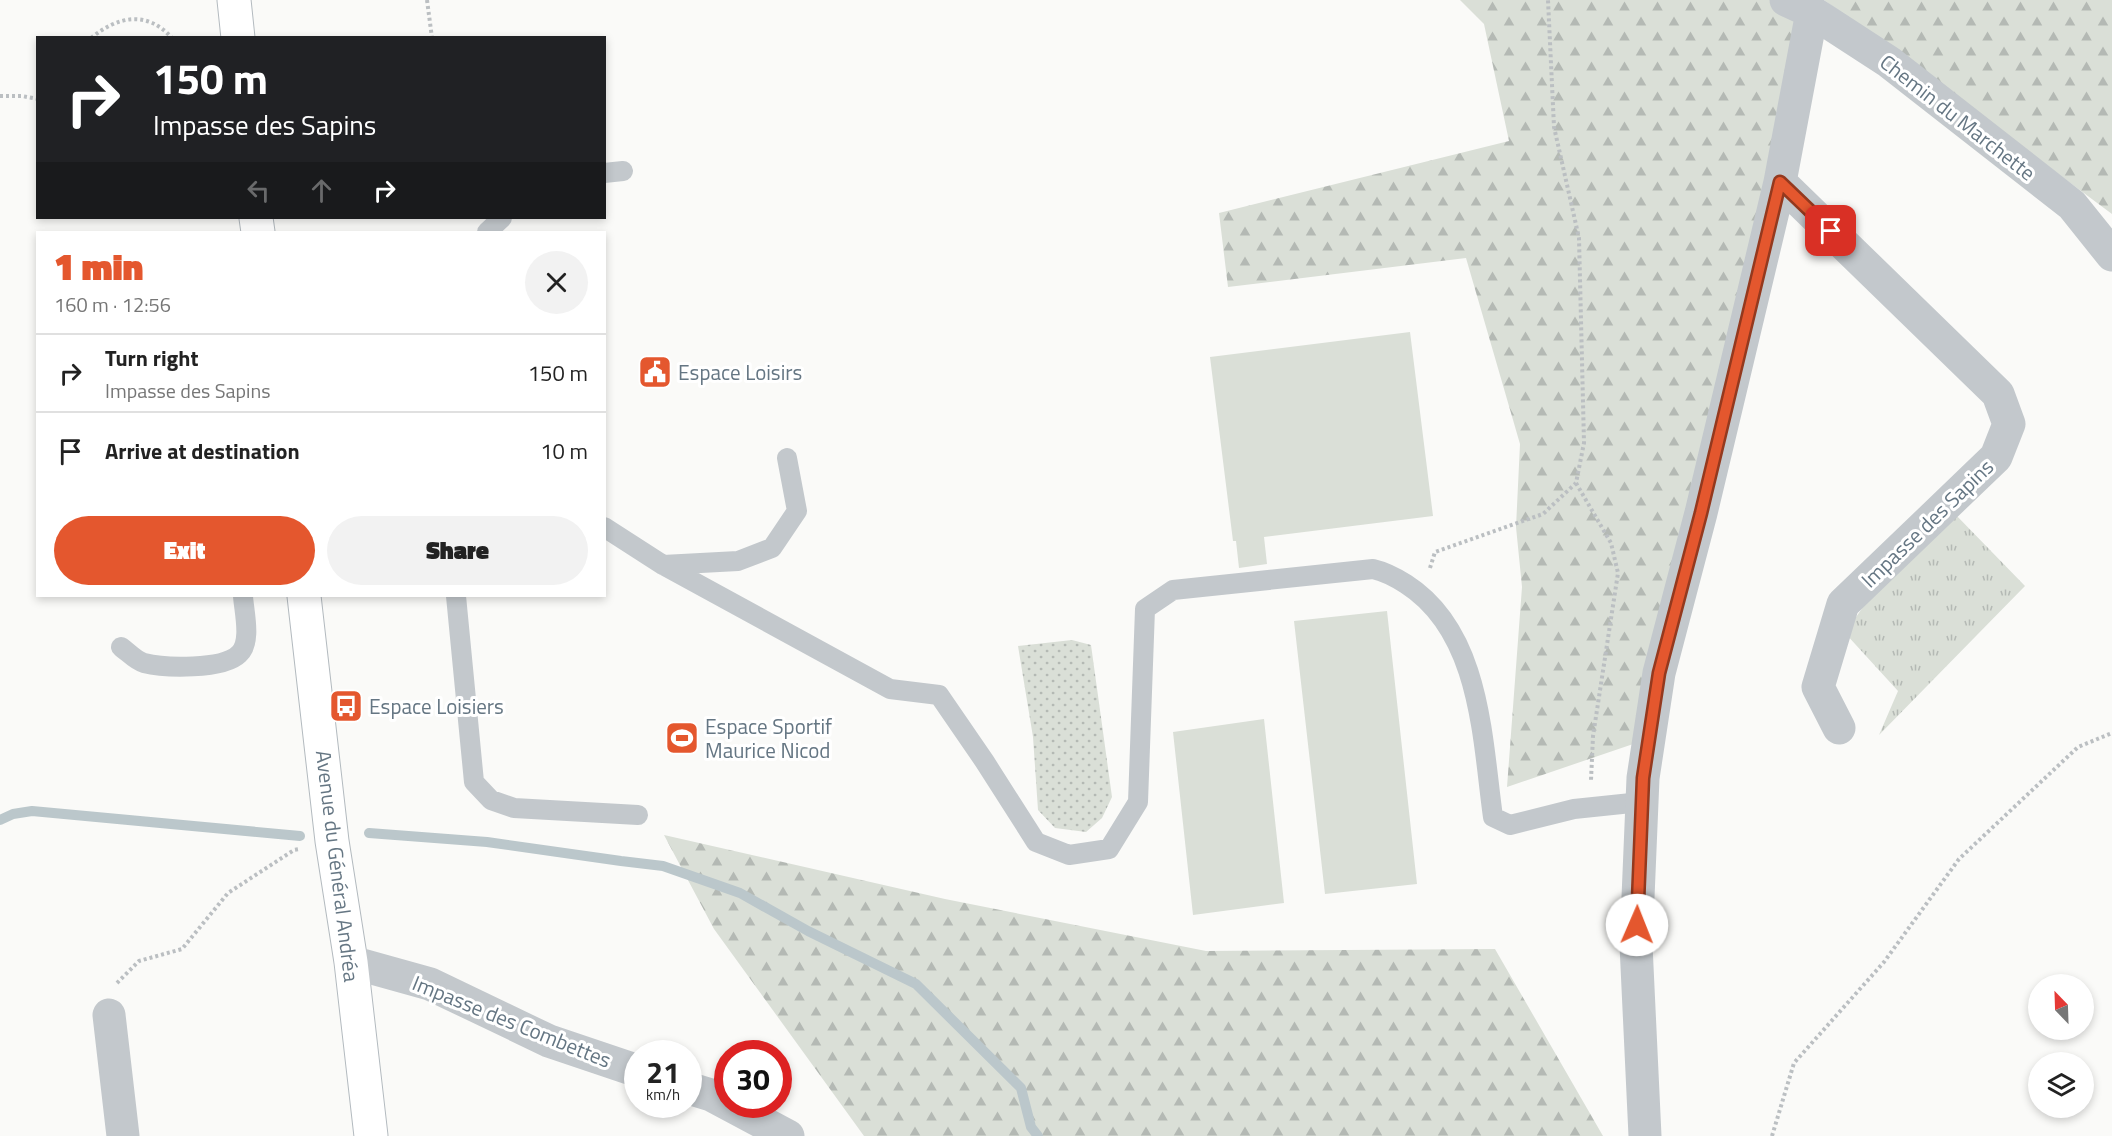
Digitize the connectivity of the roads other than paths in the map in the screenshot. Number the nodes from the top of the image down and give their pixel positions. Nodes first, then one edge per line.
1 (234, 0) edge
2 (1799, 6) edge
3 (238, 36) edge
4 (1780, 182) junction
5 (501, 219) edge
6 (488, 231) edge
7 (2112, 255) edge
8 (787, 458) dead end
9 (606, 528) edge
10 (663, 565) junction
11 (243, 597) edge
12 (304, 597) edge
13 (456, 597) edge
14 (121, 647) dead end
15 (1839, 728) dead end
16 (1641, 802) junction
17 (638, 815) dead end
18 (351, 962) junction
19 (109, 1015) road end
20 (624, 1066) edge
21 (702, 1092) edge
22 (123, 1136) edge
23 (370, 1136) edge
24 (788, 1136) edge
25 (1645, 1136) edge

1 - 3 main road
2 - 4 street
2 - 7 street, Chemin du Marchette
4 - 15 street, Impasse des Sapins
4 - 16 street
5 - 6 lane
8 - 10 lane
9 - 10 lane
10 - 16 lane
11 - 14 lane
12 - 18 main road, Avenue du Général Andréa
13 - 17 lane
16 - 25 street
18 - 20 street, Impasse des Combettes
18 - 23 main road, Avenue du Général Andréa
19 - 22 street
21 - 24 street

